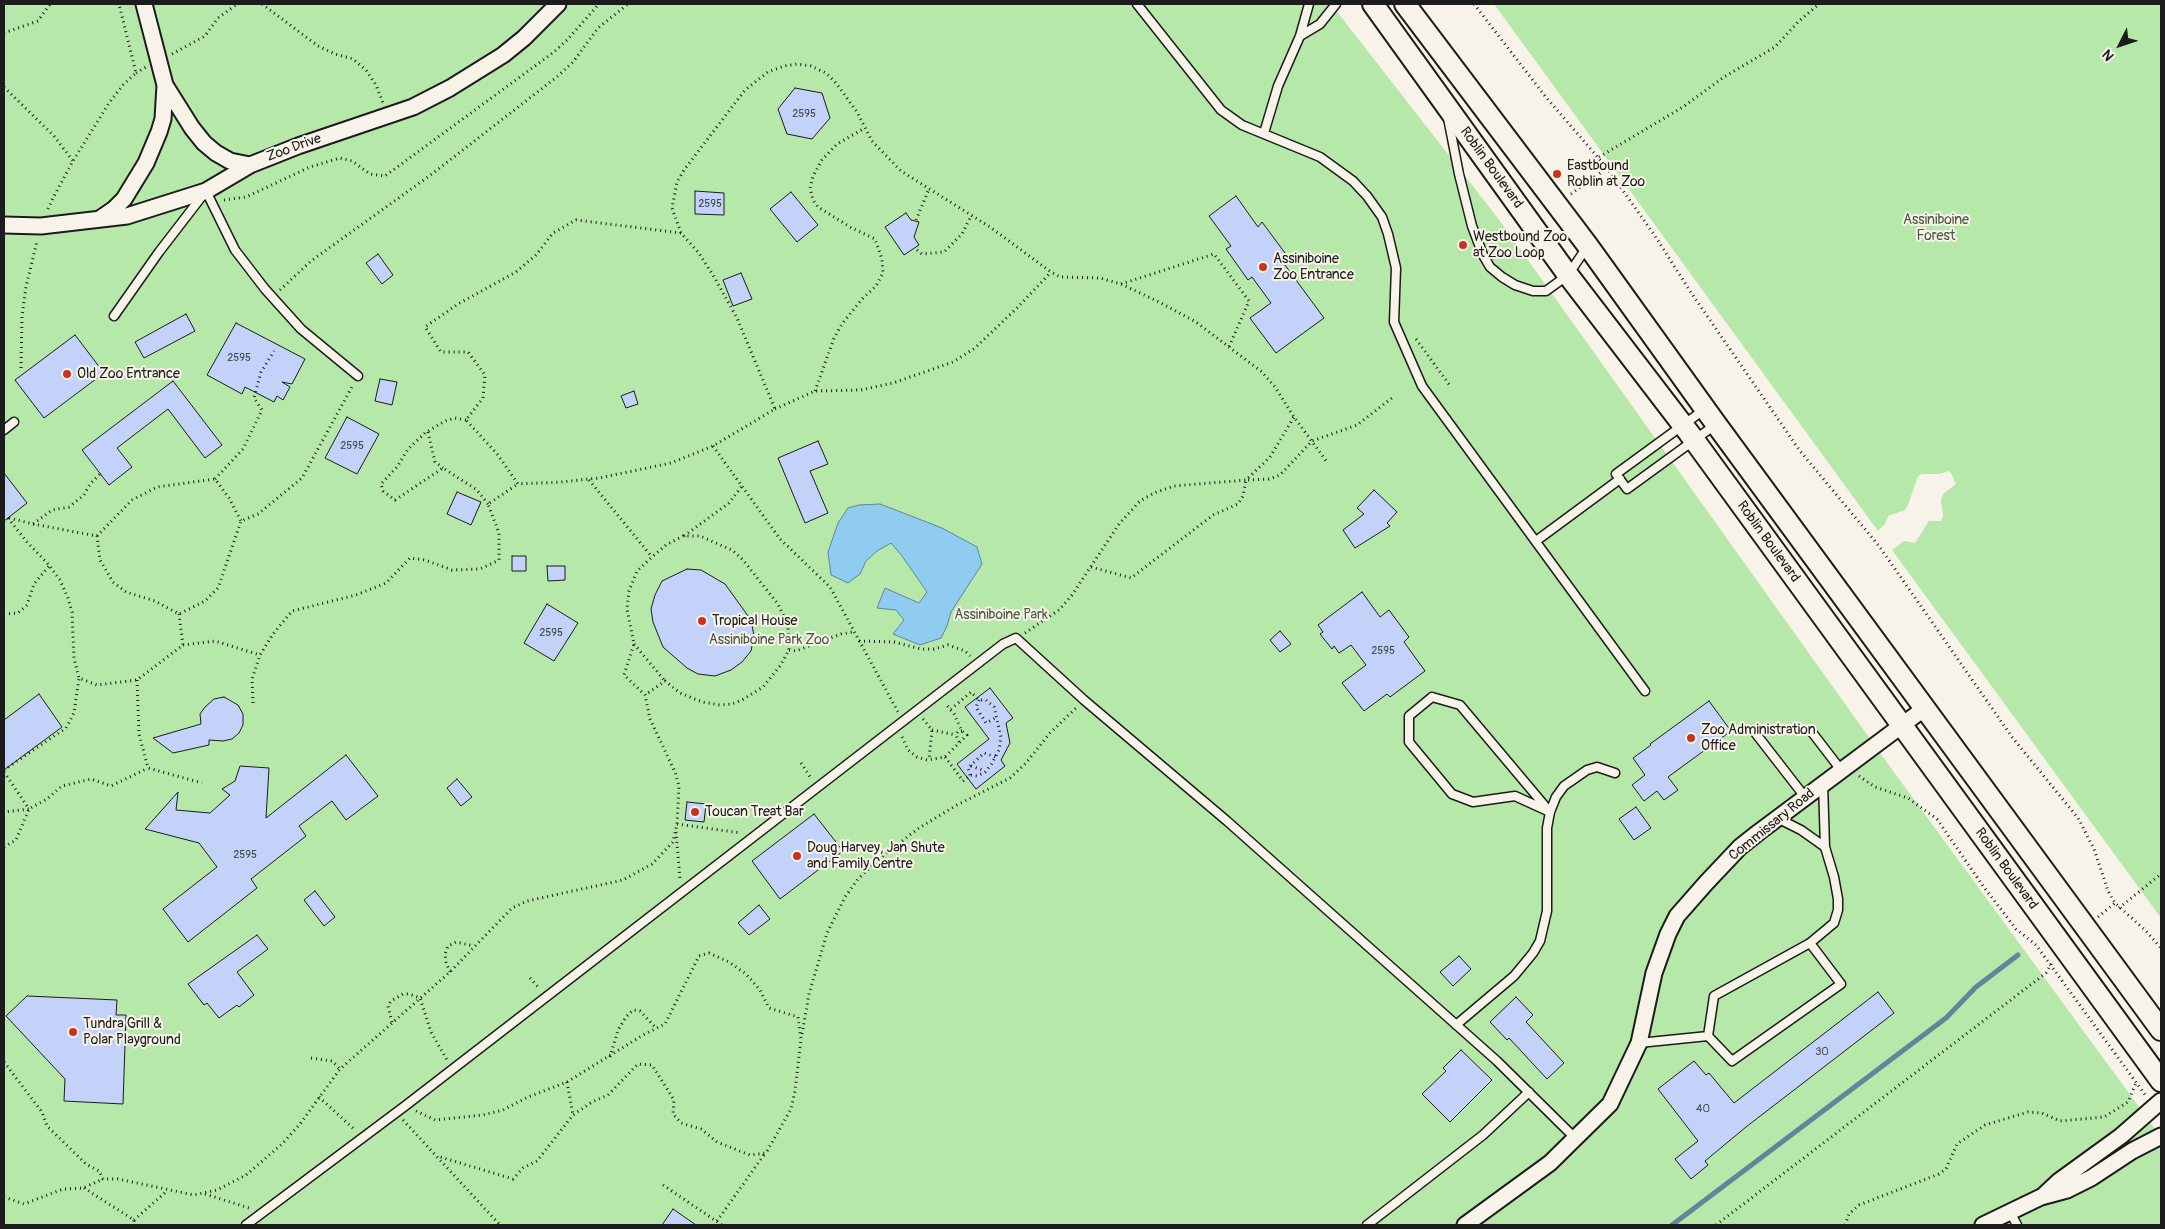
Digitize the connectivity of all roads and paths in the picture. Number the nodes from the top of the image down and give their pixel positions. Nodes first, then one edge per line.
1 (50, 4) edge
2 (119, 4) edge
3 (144, 4) edge
4 (237, 4) edge
5 (262, 4) edge
6 (558, 4) edge
7 (599, 4) edge
8 (628, 4) edge
9 (1137, 4) edge
10 (1309, 4) edge
11 (1336, 4) edge
12 (1373, 4) edge
13 (1405, 4) edge
14 (1474, 4) edge
15 (1819, 4) edge
16 (4, 33) edge
17 (1300, 36) junction
18 (160, 60) junction
19 (136, 73) junction
20 (165, 85) junction
21 (4, 87) edge
22 (1445, 104) junction
23 (389, 116) junction
24 (865, 128) junction
25 (1264, 133) junction
26 (1599, 157) junction
27 (73, 161) junction
28 (250, 165) junction
29 (1607, 168) junction
30 (929, 189) junction
31 (208, 197) junction
32 (1567, 197) dead end
33 (971, 216) junction
34 (101, 218) junction
35 (916, 220) dead end
36 (4, 225) edge
37 (41, 226) junction
38 (680, 233) junction
39 (1588, 246) junction
40 (917, 250) dead end
41 (1051, 272) junction
42 (1568, 275) junction
43 (1121, 284) junction
44 (272, 297) junction
45 (114, 316) dead end
46 (1411, 333) dead end
47 (1229, 347) junction
48 (274, 351) dead end
49 (21, 368) dead end
50 (358, 376) joint
51 (1451, 387) dead end
52 (815, 391) junction
53 (1392, 398) dead end
54 (775, 410) junction
55 (1711, 416) junction
56 (1294, 417) junction
57 (466, 420) junction
58 (14, 422) dead end
59 (4, 430) edge
60 (428, 432) junction
61 (1688, 433) junction
62 (1312, 441) junction
63 (712, 446) junction
64 (1327, 462) dead end
65 (443, 468) junction
66 (100, 474) dead end
67 (1618, 476) junction
68 (215, 479) junction
69 (589, 479) junction
70 (1246, 480) junction
71 (518, 484) junction
72 (742, 486) junction
73 (488, 504) junction
74 (241, 521) junction
75 (33, 524) junction
76 (97, 536) junction
77 (683, 536) junction
78 (1536, 541) junction
79 (652, 556) junction
80 (49, 566) junction
81 (1091, 567) junction
82 (4, 614) edge
83 (180, 614) junction
84 (854, 632) junction
85 (1016, 638) junction
86 (858, 641) junction
87 (634, 644) junction
88 (183, 645) junction
89 (789, 650) junction
90 (260, 655) junction
91 (979, 663) junction
92 (79, 678) junction
93 (137, 680) junction
94 (665, 681) junction
95 (1646, 691) dead end
96 (645, 695) junction
97 (935, 696) junction
98 (979, 700) junction
99 (1084, 700) junction
100 (253, 703) dead end
101 (1924, 708) junction
102 (951, 709) junction
103 (916, 710) junction
104 (996, 717) junction
105 (900, 723) junction
106 (1902, 726) junction
107 (932, 730) junction
108 (1753, 730) dead end
109 (962, 731) junction
110 (1812, 731) dead end
111 (956, 735) junction
112 (959, 742) junction
113 (996, 757) junction
114 (945, 758) junction
115 (929, 760) junction
116 (801, 763) dead end
117 (971, 766) junction
118 (148, 768) junction
119 (1845, 768) junction
120 (4, 771) edge
121 (985, 772) junction
122 (1615, 773) dead end
123 (970, 775) junction
124 (202, 783) dead end
125 (1823, 783) junction
126 (816, 787) junction
127 (1805, 797) junction
128 (29, 809) junction
129 (4, 812) edge
130 (1550, 812) junction
131 (1777, 818) junction
132 (677, 824) junction
133 (676, 829) junction
134 (754, 836) junction
135 (4, 847) edge
136 (1825, 847) junction
137 (2161, 874) edge
138 (681, 892) junction
139 (2115, 903) junction
140 (2119, 908) junction
141 (2087, 930) junction
142 (1810, 942) junction
143 (474, 946) junction
144 (2063, 948) junction
145 (2161, 948) edge
146 (2051, 964) junction
147 (450, 972) junction
148 (420, 998) junction
149 (392, 1022) junction
150 (1456, 1025) junction
151 (656, 1028) junction
152 (2161, 1030) edge
153 (1708, 1036) junction
154 (801, 1039) junction
155 (1639, 1043) junction
156 (610, 1057) junction
157 (311, 1058) dead end
158 (4, 1062) edge
159 (340, 1069) junction
160 (452, 1069) junction
161 (2161, 1081) edge
162 (567, 1082) junction
163 (2136, 1082) junction
164 (1529, 1092) junction
165 (319, 1097) junction
166 (2157, 1104) edge
167 (404, 1106) junction
168 (396, 1112) junction
169 (573, 1116) junction
170 (2161, 1136) edge
171 (363, 1137) junction
172 (1576, 1139) junction
173 (766, 1153) junction
174 (436, 1156) junction
175 (103, 1178) junction
176 (663, 1185) dead end
177 (83, 1188) junction
178 (168, 1190) junction
179 (205, 1194) junction
180 (4, 1197) edge
181 (2041, 1197) junction
182 (262, 1213) junction
183 (2014, 1219) edge
184 (134, 1220) junction
185 (717, 1221) junction
186 (133, 1225) edge
187 (246, 1225) edge
188 (500, 1225) edge
189 (722, 1225) edge
190 (1367, 1225) edge
191 (1465, 1225) edge
192 (1716, 1225) edge
193 (1845, 1225) edge
194 (1983, 1225) edge

1 - 16 path
2 - 19 path
3 - 18 street
4 - 18 path
5 - 23 path
6 - 23 street, Zoo Drive
7 - 31 path
8 - 44 path
9 - 25 lane
10 - 17 lane
11 - 17 lane
12 - 22 main road, Roblin Boulevard
13 - 39 main road, Roblin Boulevard
14 - 26 path
15 - 26 path
17 - 25 lane
18 - 19 path
18 - 20 street
19 - 27 path
20 - 28 street
20 - 34 street
21 - 27 path
22 - 42 main road, Roblin Boulevard
22 - 42 lane
23 - 28 street, Zoo Drive
24 - 30 path
24 - 38 path
24 - 52 path
25 - 78 lane
26 - 29 path
27 - 37 path
28 - 31 street, Zoo Drive
29 - 32 path
29 - 139 path
30 - 33 path
30 - 35 path
31 - 34 street, Zoo Drive
31 - 44 lane
31 - 45 lane
33 - 40 path
33 - 41 path
34 - 37 street, Zoo Drive
36 - 37 street, Zoo Drive
37 - 49 path
38 - 54 path
38 - 57 path
39 - 42 lane
39 - 55 main road, Roblin Boulevard
41 - 43 path
41 - 52 path
42 - 61 main road, Roblin Boulevard
43 - 47 path
43 - 47 path
44 - 50 lane
46 - 51 path
47 - 56 path
48 - 68 path
50 - 74 path
52 - 54 path
53 - 62 path
54 - 63 path
55 - 61 lane
55 - 61 lane
55 - 101 main road, Roblin Boulevard
56 - 62 path
56 - 70 path
57 - 60 path
57 - 71 path
58 - 59 lane
60 - 65 path
60 - 65 path
61 - 67 lane
61 - 67 lane
61 - 106 main road, Roblin Boulevard
62 - 64 path
62 - 70 path
63 - 69 path
63 - 72 path
65 - 73 path
66 - 75 path
67 - 78 lane
68 - 74 path
68 - 76 path
69 - 71 path
69 - 79 path
70 - 81 path
70 - 81 path
71 - 73 path
72 - 77 path
72 - 84 path
73 - 90 path
74 - 83 path
75 - 76 path
75 - 80 path
76 - 83 path
77 - 79 path
77 - 89 path
78 - 95 lane
79 - 87 path
80 - 82 path
80 - 92 path
81 - 85 path
83 - 88 path
84 - 86 path
84 - 89 path
85 - 91 lane
85 - 99 lane
86 - 91 path
86 - 105 path
87 - 94 path
87 - 96 path
88 - 90 path
88 - 93 path
89 - 94 path
90 - 100 path
91 - 97 lane
92 - 93 path
92 - 120 path
93 - 118 path
94 - 96 path
96 - 132 path
97 - 102 path
97 - 103 lane
98 - 102 path
98 - 104 path
98 - 104 path
99 - 150 lane
99 - 154 path
101 - 106 street, Commissary Road
101 - 141 main road, Roblin Boulevard
102 - 109 path
103 - 105 lane
103 - 107 path
104 - 113 path
105 - 115 path
105 - 126 lane
106 - 119 street, Commissary Road
106 - 144 main road, Roblin Boulevard
107 - 111 path
107 - 115 path
108 - 127 lane
109 - 111 path
109 - 112 path
110 - 119 lane
111 - 112 path
112 - 114 path
113 - 117 path
113 - 121 path
114 - 115 path
114 - 123 path
116 - 126 path
117 - 121 path
117 - 123 path
118 - 124 path
118 - 128 path
119 - 125 street, Commissary Road
119 - 146 path
120 - 128 path
121 - 123 path
122 - 130 lane
125 - 127 street, Commissary Road
125 - 136 lane
126 - 134 lane
127 - 131 street, Commissary Road
128 - 129 path
128 - 135 path
130 - 130 lane
130 - 150 lane
131 - 136 lane
131 - 155 street, Commissary Road
132 - 133 path
132 - 134 path
133 - 138 path
133 - 143 path
134 - 138 lane
136 - 142 lane
137 - 140 path
138 - 160 lane
139 - 140 path
139 - 141 path
140 - 145 path
141 - 152 main road, Roblin Boulevard
142 - 153 lane
142 - 153 lane
143 - 147 path
143 - 147 path
144 - 146 path
144 - 161 main road, Roblin Boulevard
146 - 163 path
146 - 192 path
147 - 148 path
148 - 149 path
148 - 149 path
148 - 160 path
149 - 159 path
150 - 164 lane
151 - 154 path
151 - 156 path
151 - 156 path
153 - 155 lane
154 - 173 path
155 - 172 street, Commissary Road
156 - 162 path
157 - 159 path
158 - 175 path
159 - 165 path
160 - 167 lane
162 - 167 path
162 - 169 path
163 - 166 path
163 - 193 path
164 - 172 lane
164 - 190 lane
165 - 171 path
165 - 179 path
166 - 181 street
167 - 168 lane
168 - 171 lane
168 - 174 path
169 - 173 path
169 - 174 path
170 - 181 street
171 - 182 lane
172 - 191 street, Commissary Road
173 - 185 path
174 - 188 path
175 - 177 path
175 - 178 path
176 - 185 path
177 - 180 path
177 - 184 path
178 - 179 path
178 - 184 path
179 - 182 path
181 - 183 street
182 - 187 lane
183 - 194 street
184 - 186 path
185 - 189 path

